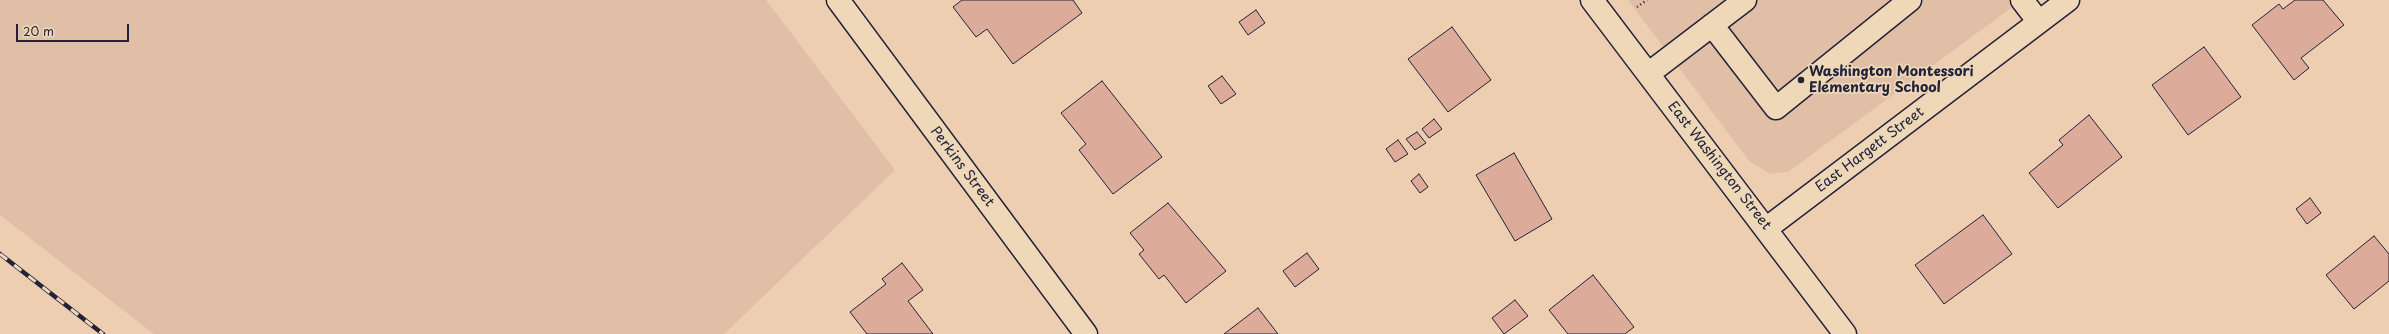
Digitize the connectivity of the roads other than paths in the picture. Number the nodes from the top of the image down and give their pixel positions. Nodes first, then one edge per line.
1 (838, 0) edge
2 (1592, 0) edge
3 (1745, 0) edge
4 (1910, 0) edge
5 (2022, 0) edge
6 (2068, 0) edge
7 (2039, 22) junction
8 (1712, 25) junction
9 (1648, 74) junction
10 (1767, 228) junction
11 (1086, 334) edge
12 (1845, 334) edge

1 - 11 street, Perkins Street
2 - 9 street, East Washington Street
3 - 8 street
4 - 8 street
5 - 7 street
6 - 7 street, East Hargett Street
7 - 10 street, East Hargett Street
8 - 9 street
9 - 10 street, East Washington Street
10 - 12 street, East Washington Street

